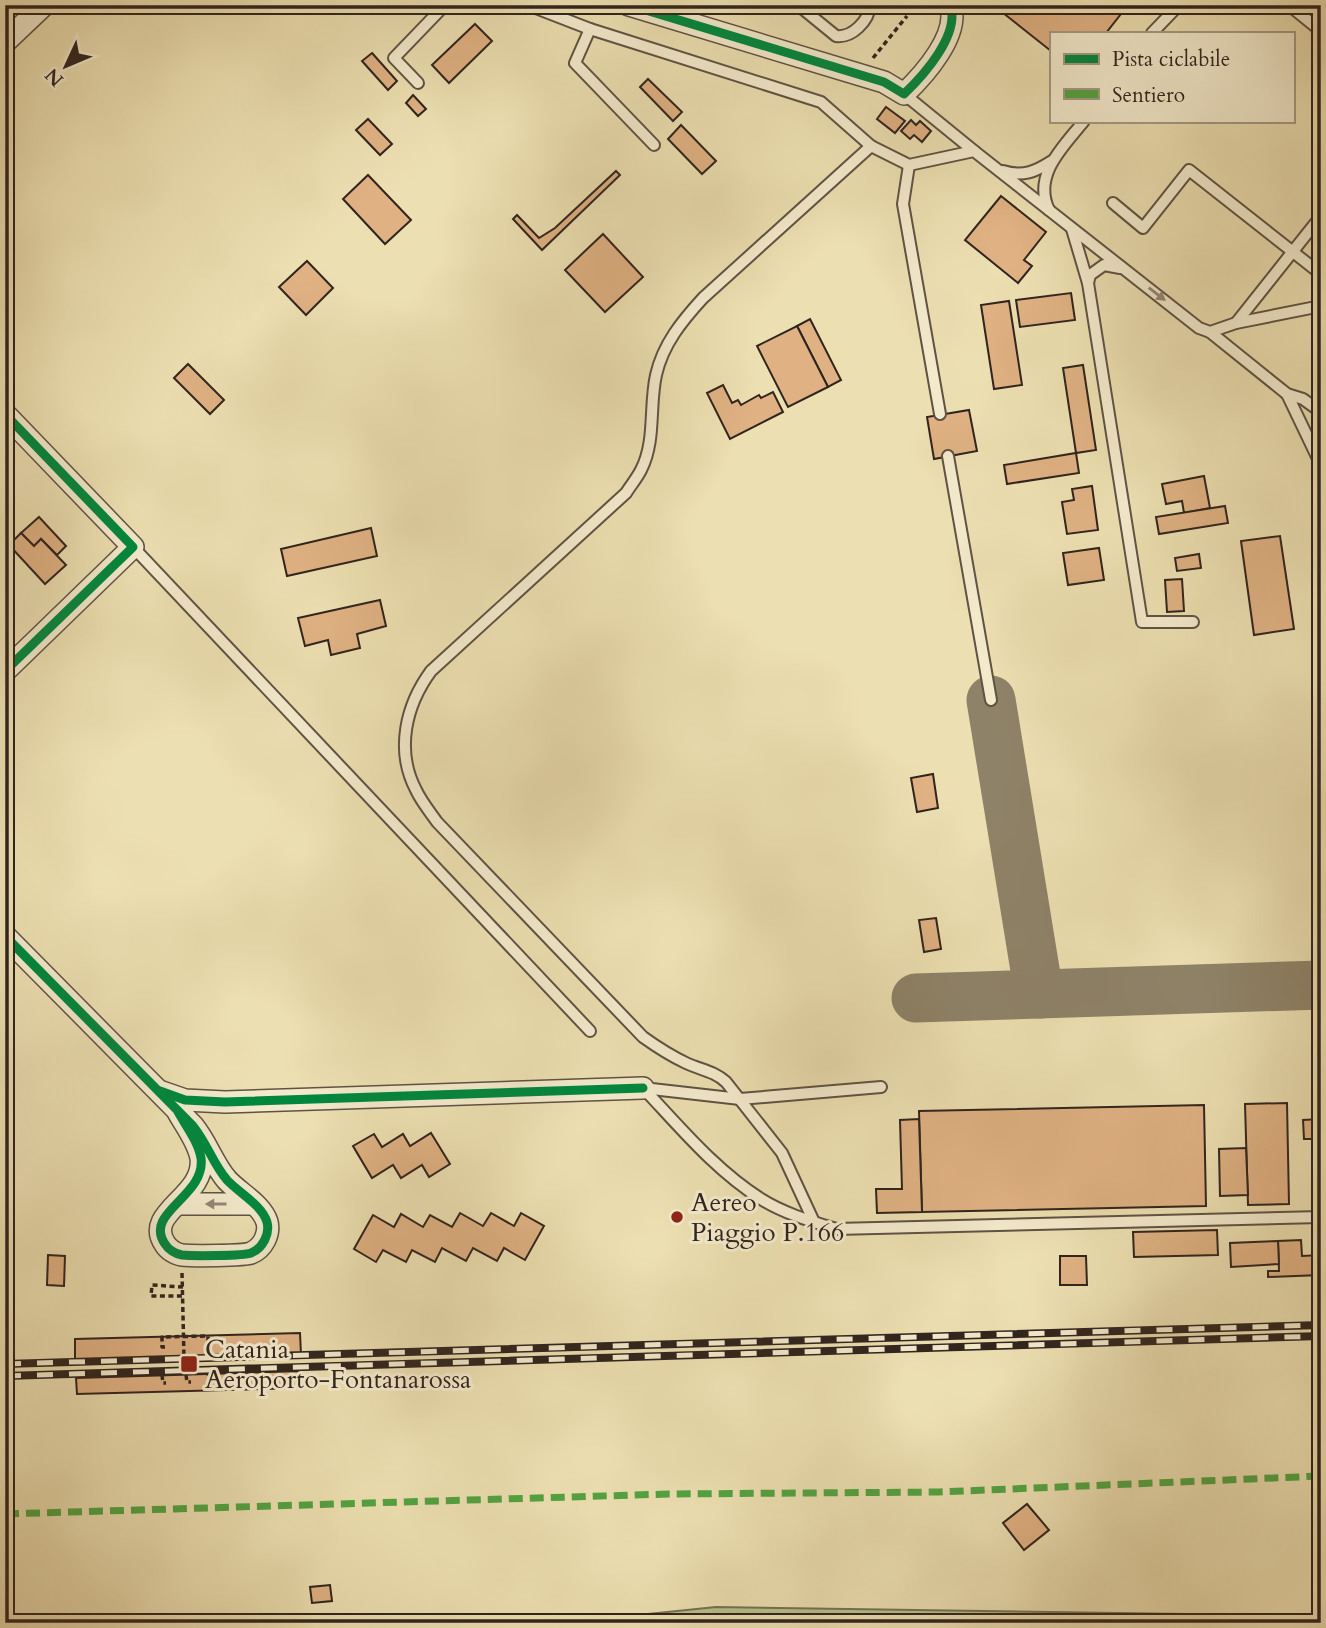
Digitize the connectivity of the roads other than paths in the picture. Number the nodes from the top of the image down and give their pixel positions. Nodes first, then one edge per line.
1 (44, 5) edge
2 (445, 5) edge
3 (528, 5) edge
4 (629, 5) edge
5 (798, 5) edge
6 (870, 5) edge
7 (950, 5) edge
8 (1171, 5) edge
9 (1178, 5) edge
10 (1289, 5) edge
11 (648, 8) edge
12 (590, 29) junction
13 (1321, 31) edge
14 (1153, 32) edge
15 (1153, 32) edge
16 (5, 41) edge
17 (418, 83) dead end
18 (904, 94) junction
19 (1083, 122) edge
20 (654, 145) dead end
21 (871, 146) junction
22 (974, 151) junction
23 (1052, 161) junction
24 (909, 164) junction
25 (994, 168) junction
26 (1113, 202) dead end
27 (1053, 214) junction
28 (1321, 216) edge
29 (1072, 229) junction
30 (1292, 252) junction
31 (1124, 270) junction
32 (1321, 274) edge
33 (1087, 283) junction
34 (1321, 306) edge
35 (1236, 323) junction
36 (1210, 331) junction
37 (1287, 394) junction
38 (1321, 412) edge
39 (5, 414) edge
40 (940, 414) dead end
41 (948, 456) dead end
42 (1321, 465) edge
43 (133, 547) junction
44 (1193, 622) dead end
45 (5, 671) edge
46 (991, 700) dead end
47 (5, 936) edge
48 (590, 1031) dead end
49 (881, 1087) dead end
50 (643, 1088) junction
51 (157, 1090) junction
52 (740, 1099) junction
53 (177, 1110) junction
54 (178, 1204) junction
55 (253, 1204) junction
56 (1321, 1217) edge
57 (814, 1222) junction

1 - 16 street
2 - 17 lane
3 - 12 lane
4 - 11 street
5 - 6 lane
7 - 18 street
8 - 14 lane
9 - 15 lane
10 - 13 lane
11 - 18 street
12 - 20 lane
12 - 21 lane
18 - 22 lane
19 - 23 lane
21 - 24 lane
21 - 52 lane
22 - 24 lane
22 - 25 lane
23 - 25 lane
23 - 27 lane
24 - 40 lane
25 - 27 lane
26 - 30 lane
27 - 29 lane
28 - 30 lane
29 - 31 lane
29 - 33 lane
30 - 32 lane
30 - 35 lane
31 - 33 lane
31 -> 36 lane
33 - 44 lane
34 - 35 lane
35 - 36 lane
36 - 37 lane
37 - 38 lane
37 - 42 lane
39 - 43 street
41 - 46 lane
43 - 45 street
43 - 48 lane
47 - 51 street
49 - 52 lane
50 - 51 street
50 - 52 lane
50 - 57 lane
51 - 53 street
52 - 57 lane
53 - 54 street
53 - 55 street
55 -> 54 street
54 - 55 street
56 - 57 lane

